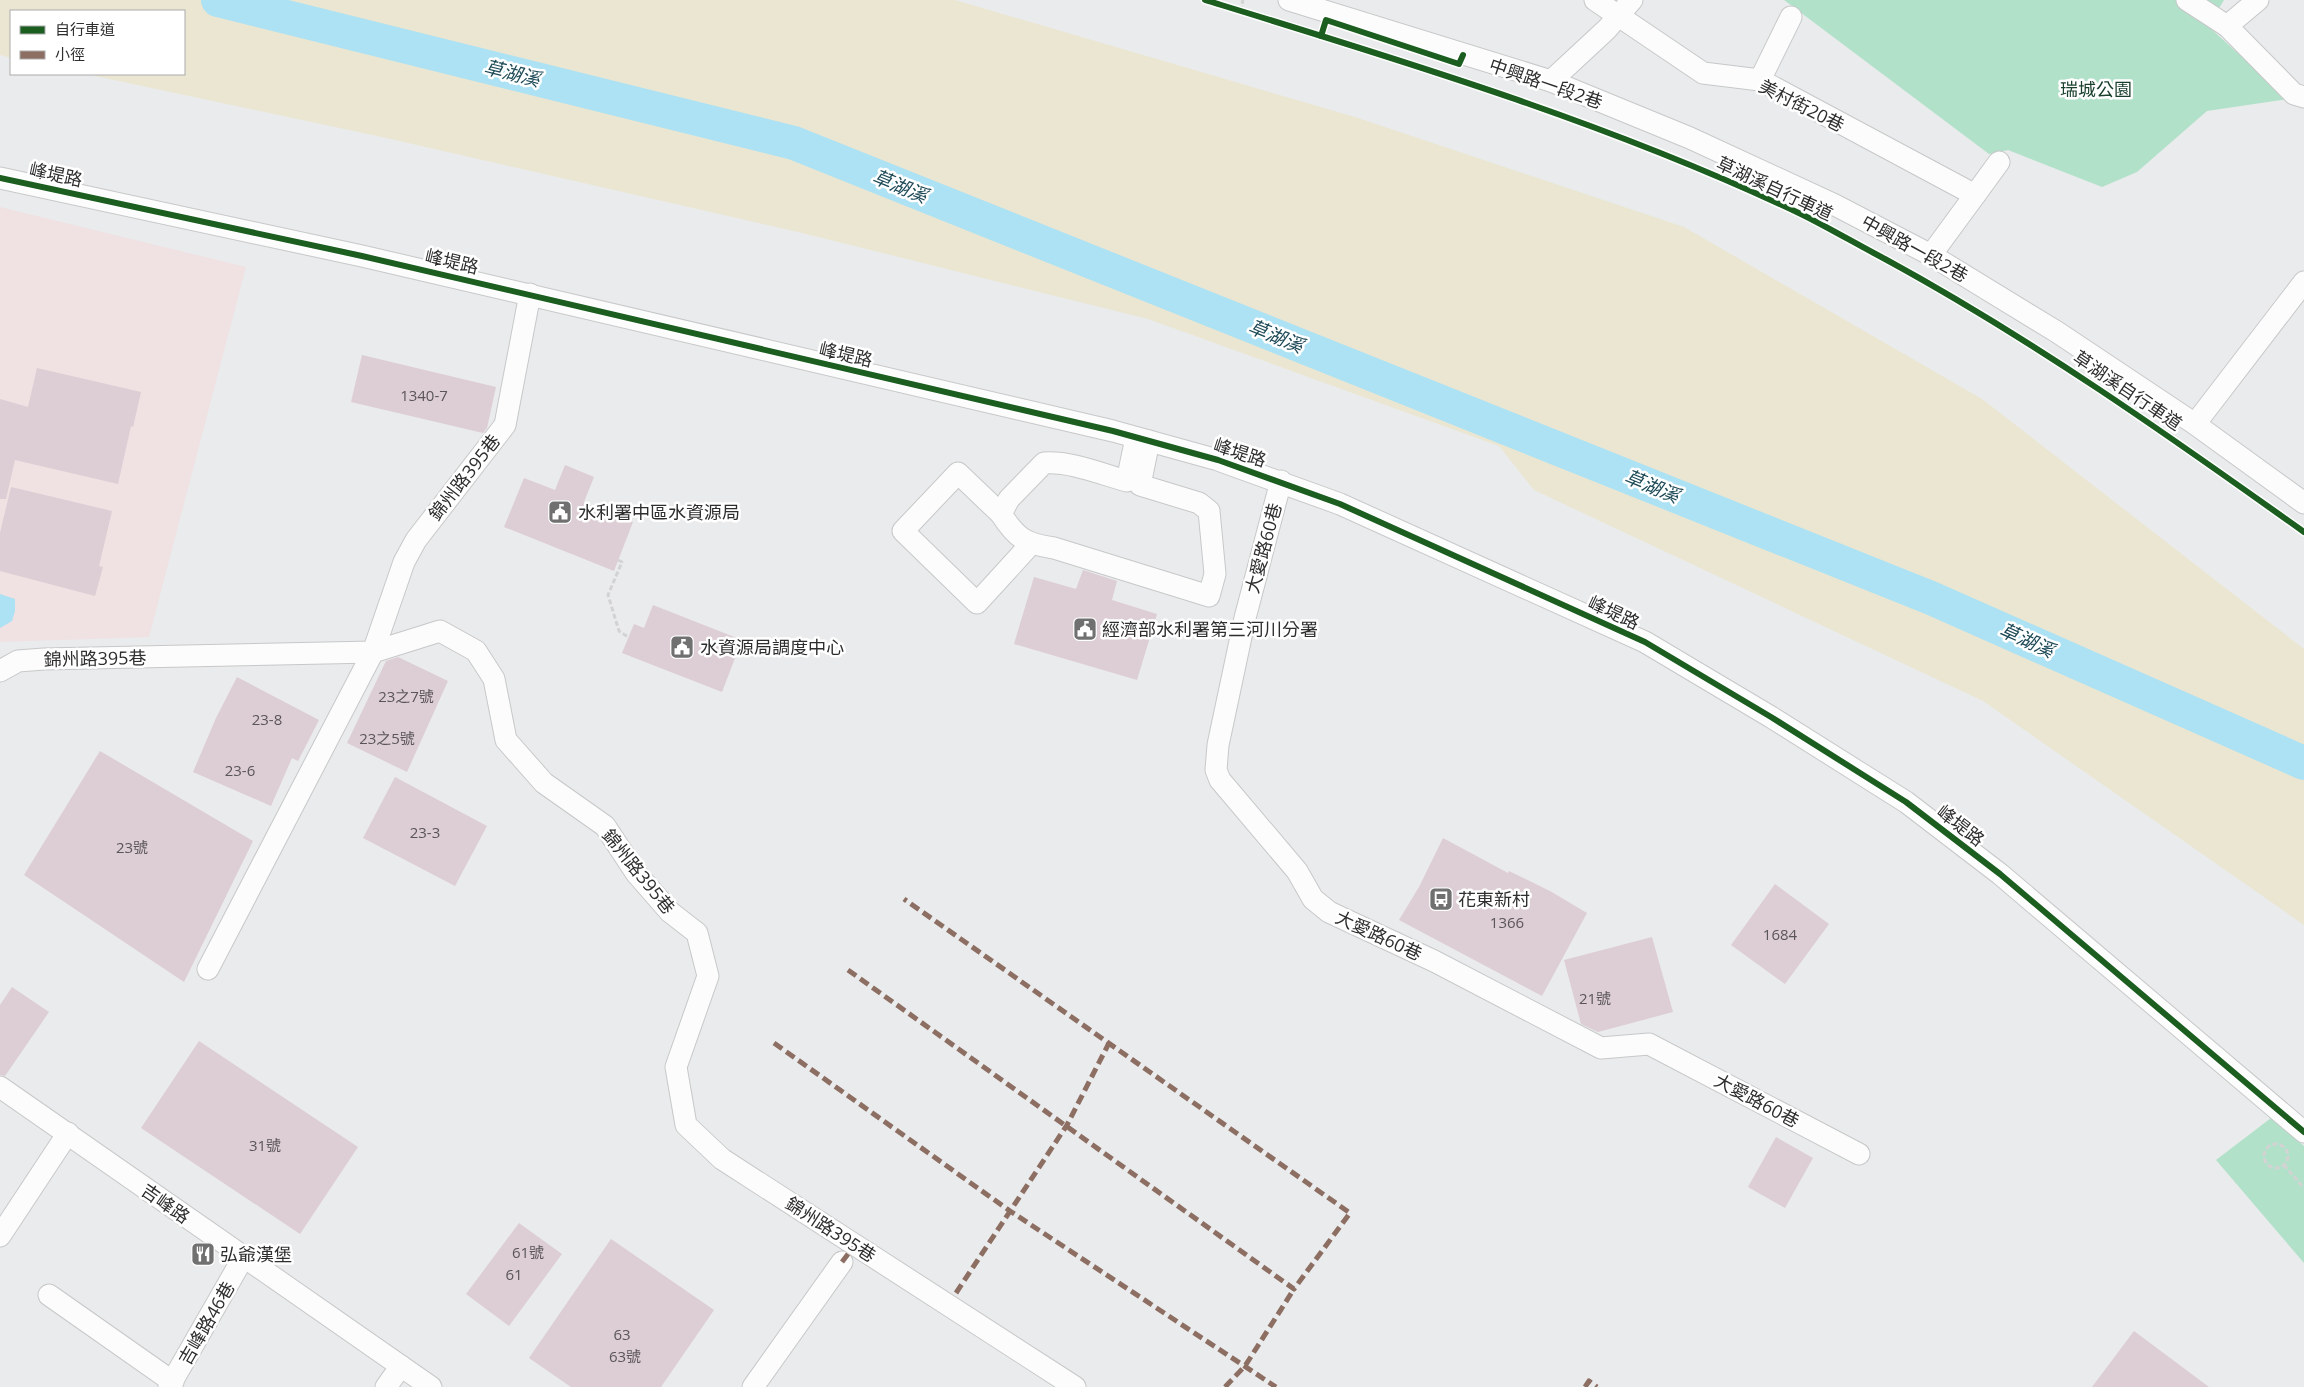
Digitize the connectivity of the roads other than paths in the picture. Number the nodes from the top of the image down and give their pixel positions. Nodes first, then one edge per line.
1 (1595, 0) edge
2 (1632, 0) edge
3 (2187, 0) edge
4 (2258, 0) edge
5 (1302, 2) edge
6 (1618, 17) junction
7 (1791, 17) dead end
8 (2227, 26) junction
9 (1760, 80) junction
10 (1551, 81) junction
11 (2304, 97) edge
12 (1998, 162) dead end
13 (0, 178) edge
14 (1975, 196) junction
15 (1931, 255) junction
16 (2304, 282) edge
17 (530, 294) junction
18 (2195, 424) junction
19 (1142, 440) junction
20 (1281, 481) junction
21 (2301, 495) edge
22 (1001, 514) junction
23 (1030, 545) junction
24 (373, 652) junction
25 (0, 671) edge
26 (208, 969) dead end
27 (0, 1087) edge
28 (2304, 1132) edge
29 (68, 1133) junction
30 (1859, 1154) dead end
31 (0, 1236) edge
32 (243, 1258) junction
33 (842, 1262) dead end
34 (49, 1295) dead end
35 (401, 1366) junction
36 (171, 1384) edge
37 (386, 1387) edge
38 (431, 1387) edge
39 (753, 1387) edge
40 (1075, 1387) edge

1 - 6 street, 美村街20巷
2 - 6 street
3 - 8 street
4 - 8 street
5 - 10 street, 中興路一段2巷
6 - 9 street, 美村街20巷
6 - 10 street
7 - 9 street
8 - 11 street
9 - 14 street, 美村街20巷
10 - 15 street, 中興路一段2巷
12 - 14 street
13 - 17 street, 峰堤路
14 - 15 street
15 - 18 street, 中興路一段2巷
16 - 18 street
17 - 19 street, 峰堤路
17 - 24 street, 錦州路395巷
18 - 21 street, 中興路一段2巷
19 - 20 street, 峰堤路
19 - 22 street
19 - 23 street
20 - 28 street, 峰堤路
20 - 30 street, 大愛路60巷
22 - 23 street
22 - 23 street
24 - 25 street, 錦州路395巷
24 - 26 street, 錦州路395巷
24 - 40 street, 錦州路395巷
27 - 29 street, 吉峰路
29 - 31 street
29 - 32 street, 吉峰路
32 - 35 street, 吉峰路
32 - 36 street, 吉峰路46巷
33 - 39 street
34 - 36 street
35 - 37 street
35 - 38 street, 吉峰路

